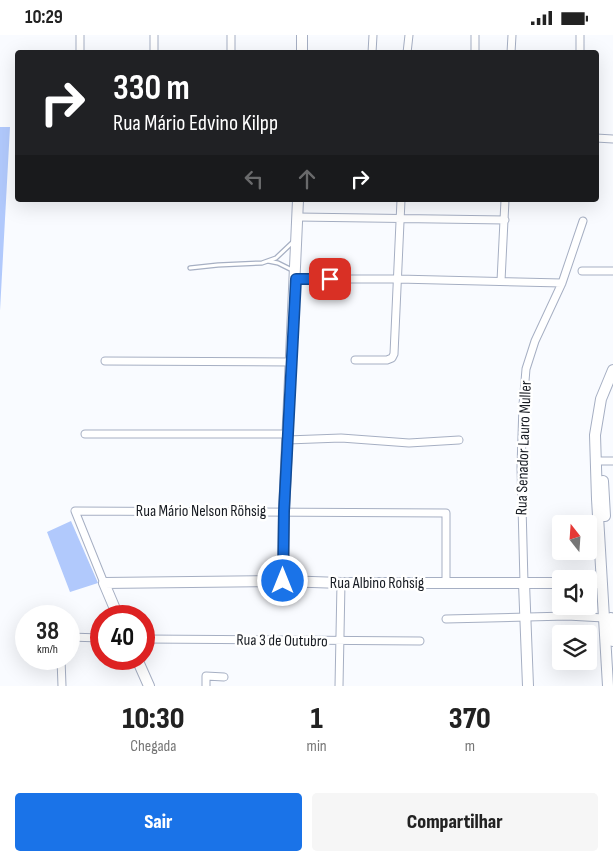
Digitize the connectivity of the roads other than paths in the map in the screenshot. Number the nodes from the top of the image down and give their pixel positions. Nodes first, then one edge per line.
1 (80, 35) edge
2 (154, 35) edge
3 (231, 35) edge
4 (302, 35) edge
5 (373, 35) edge
6 (408, 35) edge
7 (475, 35) edge
8 (512, 35) edge
9 (580, 35) edge
10 (80, 50) edge
11 (154, 50) edge
12 (231, 50) edge
13 (302, 50) edge
14 (372, 50) edge
15 (408, 50) edge
16 (475, 50) edge
17 (511, 50) edge
18 (580, 50) edge
19 (599, 138) edge
20 (613, 139) edge
21 (298, 202) edge
22 (401, 202) edge
23 (505, 202) edge
24 (298, 217) junction
25 (400, 219) junction
26 (505, 220) junction
27 (584, 221) dead end
28 (297, 239) junction
29 (268, 261) junction
30 (190, 269) dead end
31 (582, 271) dead end
32 (613, 271) edge
33 (296, 276) junction
34 (398, 279) junction
35 (501, 281) junction
36 (562, 283) junction
37 (355, 360) dead end
38 (105, 361) dead end
39 (291, 362) junction
40 (613, 370) edge
41 (613, 384) edge
42 (607, 399) edge
43 (85, 434) dead end
44 (287, 437) junction
45 (459, 440) dead end
46 (598, 461) junction
47 (613, 461) edge
48 (284, 511) junction
49 (283, 581) junction
50 (104, 583) junction
51 (341, 583) junction
52 (446, 583) junction
53 (524, 583) junction
54 (552, 583) edge
55 (597, 583) edge
56 (602, 583) junction
57 (113, 605) edge
58 (526, 618) junction
59 (604, 618) junction
60 (446, 619) dead end
61 (155, 639) edge
62 (340, 641) junction
63 (420, 641) dead end
64 (613, 641) edge
65 (61, 670) edge
66 (142, 670) edge
67 (224, 677) dead end
68 (62, 686) edge
69 (149, 686) edge
70 (206, 686) edge
71 (339, 686) edge
72 (528, 686) edge
73 (608, 686) edge

1 - 10 street
2 - 11 street
3 - 12 street
4 - 13 street
5 - 14 street
6 - 15 street
7 - 16 street
8 - 17 street
9 - 18 street
19 - 20 street
21 - 24 street
22 - 25 street
23 - 26 street
24 - 25 street
24 - 28 street
25 - 26 street
25 - 34 street
26 - 35 street
27 - 36 street, Rua Senador Lauro Muller
28 - 29 lane
28 - 33 street
29 - 30 lane
29 - 33 lane
31 - 32 street
33 - 34 street
33 - 39 street
34 - 35 street
34 - 37 street
35 - 36 street
36 - 53 street, Rua Senador Lauro Muller
38 - 39 street
39 - 44 street
40 - 42 street
41 - 42 street
42 - 46 street
43 - 44 street
44 - 45 street
44 - 48 street
46 - 47 street
46 - 56 street
46 - 64 street
48 - 49 street
48 - 50 street, Rua Mário Nelson Röhsig
48 - 52 street, Rua Mário Nelson Röhsig
49 - 50 street, Rua Albino Rohsig
49 - 51 street, Rua Albino Rohsig
50 - 57 street
51 - 52 street, Rua Albino Rohsig
51 - 62 street
52 - 53 street, Rua Albino Rohsig
53 - 54 street, Rua Albino Rohsig
53 - 58 street, Rua Senador Lauro Muller
55 - 56 street
56 - 59 street
58 - 59 street
58 - 60 street
58 - 72 street, Rua Senador Lauro Muller
59 - 73 street
61 - 62 street, Rua 3 de Outubro
62 - 63 street, Rua 3 de Outubro
62 - 71 street
65 - 68 street
66 - 69 street
67 - 70 street

